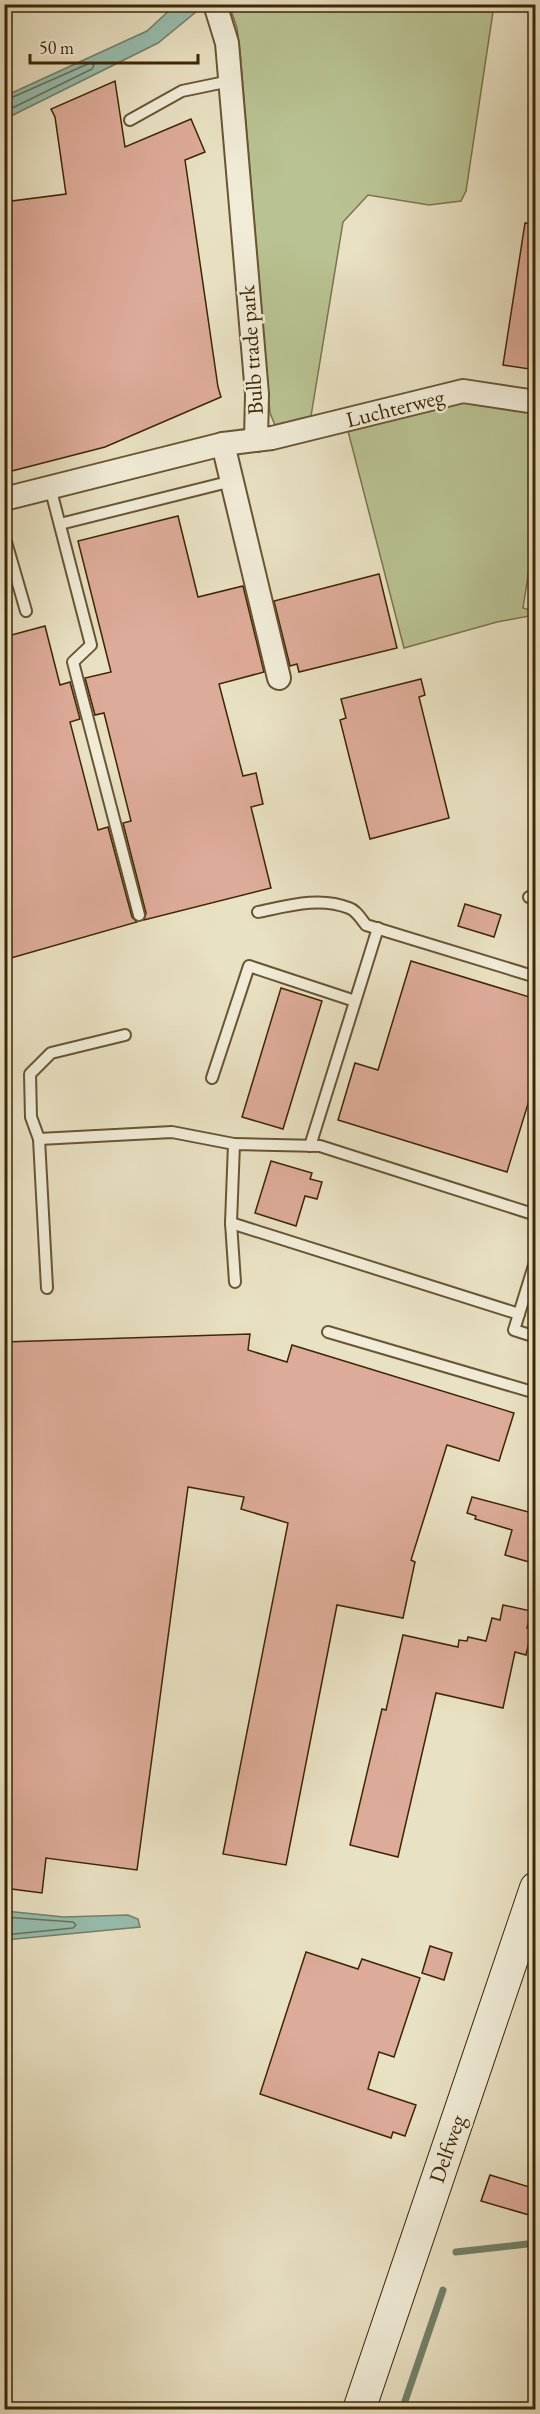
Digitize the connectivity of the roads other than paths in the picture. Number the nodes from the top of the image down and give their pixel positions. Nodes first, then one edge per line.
1 (216, 8) edge
2 (230, 81) junction
3 (130, 120) dead end
4 (536, 402) edge
5 (256, 440) junction
6 (223, 444) junction
7 (232, 481) junction
8 (50, 487) junction
9 (4, 499) edge
10 (60, 524) junction
11 (4, 535) edge
12 (26, 611) dead end
13 (279, 678) dead end
14 (258, 912) dead end
15 (138, 915) dead end
16 (378, 928) junction
17 (536, 977) edge
18 (355, 1001) junction
19 (125, 1035) dead end
20 (212, 1078) dead end
21 (39, 1139) junction
22 (234, 1144) junction
23 (310, 1146) junction
24 (536, 1215) edge
25 (231, 1223) junction
26 (536, 1259) edge
27 (235, 1282) dead end
28 (47, 1288) dead end
29 (519, 1314) junction
30 (328, 1332) dead end
31 (536, 1337) edge
32 (536, 1394) edge
33 (536, 1888) edge
34 (359, 2409) edge

1 - 2 street, Bulb trade park
2 - 3 lane
2 - 5 street, Bulb trade park
4 - 5 street, Luchterweg
5 - 6 street, Bulb trade park
6 - 7 street
6 - 8 street, Bulb trade park
7 - 10 lane
7 - 13 street
8 - 9 street, Bulb trade park
8 - 10 lane
10 - 15 lane
11 - 12 lane
14 - 16 lane
16 - 17 lane
16 - 18 lane
18 - 20 lane
18 - 23 lane
19 - 21 lane
21 - 22 lane
21 - 28 lane
22 - 23 lane
22 - 25 lane
23 - 24 lane
25 - 27 lane
25 - 29 lane
26 - 29 lane
29 - 31 lane
30 - 32 lane
33 - 34 main road, Delfweg

